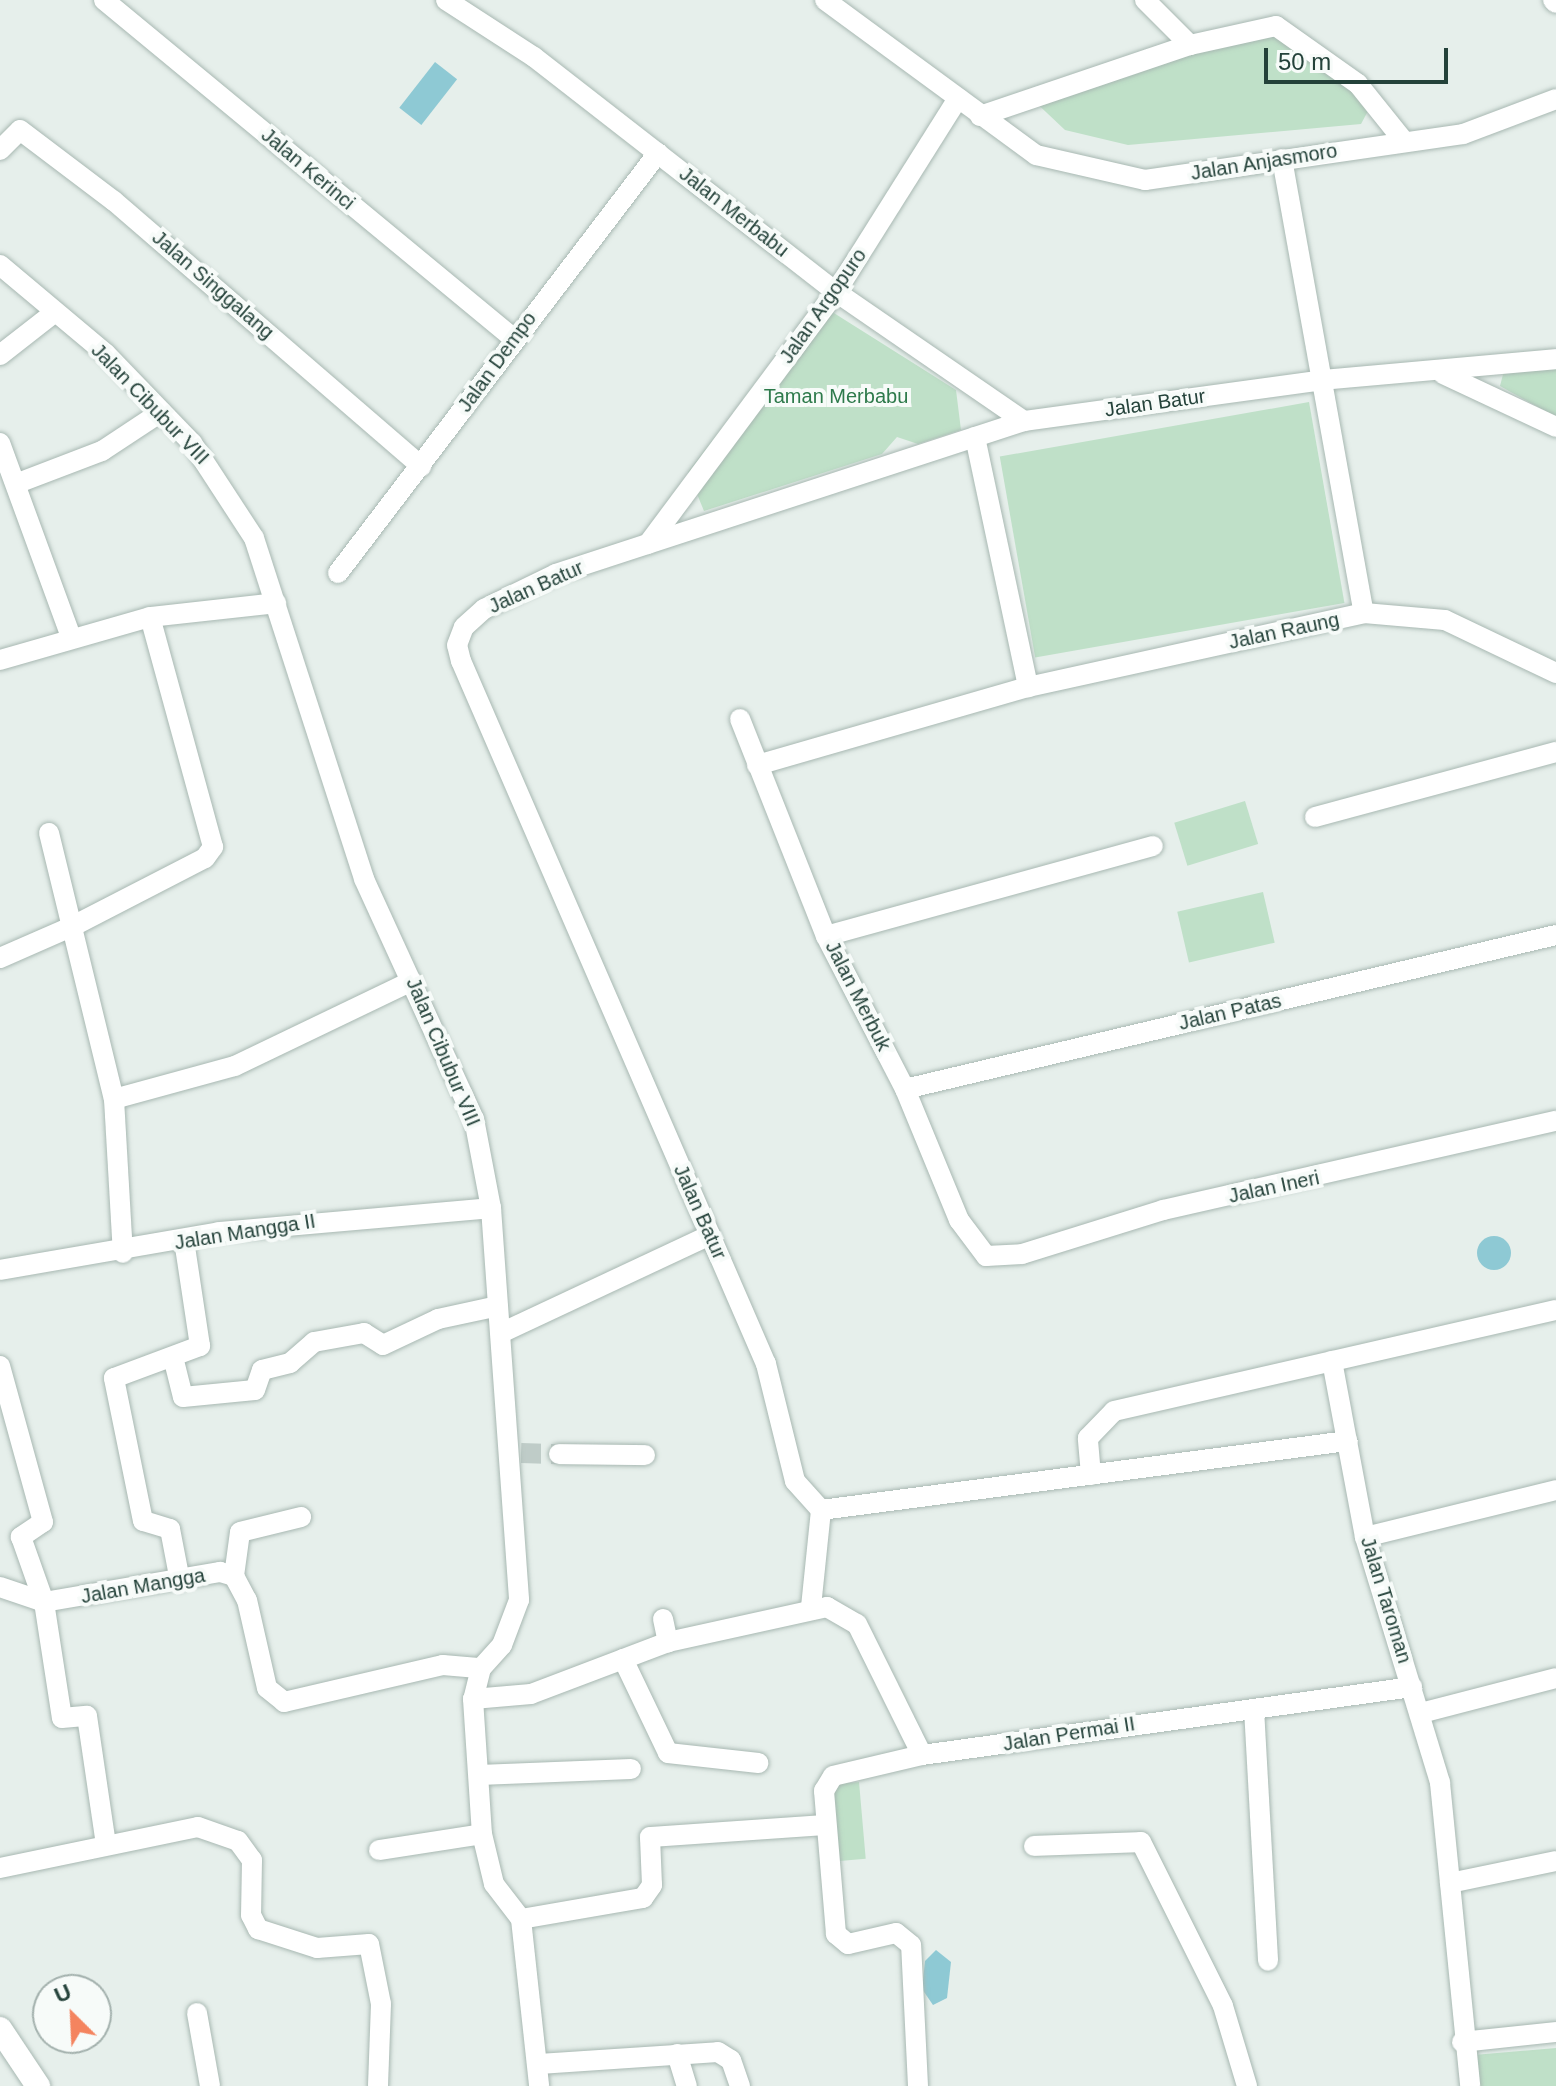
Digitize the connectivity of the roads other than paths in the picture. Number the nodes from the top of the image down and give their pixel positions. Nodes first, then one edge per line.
1 (104, 0) edge
2 (446, 0) edge
3 (825, 0) edge
4 (1145, 0) edge
5 (1190, 45) junction
6 (958, 98) junction
7 (1556, 99) edge
8 (980, 116) junction
9 (1403, 140) junction
10 (0, 150) edge
11 (658, 153) junction
12 (1282, 159) junction
13 (0, 265) edge
14 (836, 292) junction
15 (54, 313) junction
16 (513, 338) junction
17 (0, 355) edge
18 (1556, 359) edge
19 (1443, 374) junction
20 (1322, 380) junction
21 (161, 412) junction
22 (1024, 421) junction
23 (1556, 427) edge
24 (975, 437) junction
25 (0, 443) edge
26 (421, 466) junction
27 (18, 483) junction
28 (648, 544) junction
29 (338, 573) dead end
30 (276, 603) junction
31 (1364, 613) junction
32 (150, 617) junction
33 (71, 637) junction
34 (0, 660) edge
35 (1556, 673) edge
36 (1028, 687) junction
37 (740, 719) dead end
38 (1556, 752) edge
39 (757, 765) junction
40 (1315, 817) dead end
41 (49, 833) dead end
42 (1153, 846) dead end
43 (75, 925) junction
44 (1556, 935) edge
45 (826, 936) junction
46 (0, 958) edge
47 (412, 981) junction
48 (905, 1089) junction
49 (114, 1099) junction
50 (1556, 1121) edge
51 (491, 1208) junction
52 (710, 1235) junction
53 (184, 1240) junction
54 (123, 1253) junction
55 (995, 1260) joint
56 (0, 1270) edge
57 (498, 1306) junction
58 (1556, 1310) edge
59 (501, 1333) junction
60 (173, 1357) junction
61 (1332, 1361) junction
62 (0, 1366) edge
63 (1347, 1441) junction
64 (559, 1454) tunnel mouth
65 (645, 1455) dead end
66 (1091, 1475) junction
67 (1556, 1490) edge
68 (821, 1510) junction
69 (301, 1517) dead end
70 (1365, 1537) junction
71 (234, 1576) junction
72 (180, 1581) junction
73 (0, 1587) edge
74 (44, 1602) junction
75 (811, 1607) junction
76 (663, 1619) dead end
77 (668, 1642) junction
78 (623, 1659) junction
79 (481, 1668) junction
80 (1556, 1678) edge
81 (1412, 1687) junction
82 (473, 1699) junction
83 (1254, 1709) junction
84 (1421, 1713) junction
85 (922, 1755) junction
86 (758, 1763) dead end
87 (631, 1769) dead end
88 (479, 1775) junction
89 (826, 1825) junction
90 (482, 1834) junction
91 (106, 1844) junction
92 (1034, 1846) dead end
93 (379, 1850) dead end
94 (1556, 1861) edge
95 (0, 1868) edge
96 (1450, 1883) junction
97 (521, 1919) junction
98 (1268, 1961) dead end
99 (197, 2013) dead end
100 (0, 2029) edge
101 (1556, 2032) edge
102 (1462, 2042) junction
103 (677, 2054) junction
104 (539, 2064) junction
105 (29, 2082) edge
106 (210, 2086) edge
107 (378, 2086) edge
108 (539, 2086) edge
109 (687, 2086) edge
110 (740, 2086) edge
111 (918, 2086) edge
112 (1247, 2086) edge
113 (1470, 2086) edge

1 - 16 street, Jalan Kerinci
2 - 11 street, Jalan Merbabu
3 - 6 street, Jalan Anjasmoro
4 - 5 street
5 - 8 street
5 - 9 street
6 - 8 street, Jalan Anjasmoro
6 - 14 street, Jalan Argopuro
7 - 9 street, Jalan Anjasmoro
8 - 12 street, Jalan Anjasmoro
9 - 12 street, Jalan Anjasmoro
10 - 26 street, Jalan Singgalang
11 - 14 street, Jalan Merbabu
11 - 16 street, Jalan Dempo
12 - 20 street, Jalan Raung
13 - 15 street, Jalan Cibubur VIII
14 - 22 street, Jalan Merbabu
14 - 28 street, Jalan Argopuro
15 - 17 street
15 - 21 street, Jalan Cibubur VIII
16 - 26 street, Jalan Dempo
18 - 19 street, Jalan Batur
19 - 20 street, Jalan Batur
19 - 23 street
20 - 22 street, Jalan Batur
20 - 31 street, Jalan Raung
21 - 27 street
21 - 30 street, Jalan Cibubur VIII
22 - 24 street, Jalan Batur
24 - 28 street, Jalan Batur
24 - 36 street
25 - 27 street
26 - 29 street, Jalan Dempo
27 - 33 street
28 - 52 street, Jalan Batur
30 - 32 street
30 - 47 street, Jalan Cibubur VIII
31 - 35 street
31 - 36 street, Jalan Raung
32 - 33 street
32 - 43 street
33 - 34 street
36 - 39 street, Jalan Raung
37 - 39 street, Jalan Merbuk
38 - 40 street
39 - 45 street, Jalan Merbuk
41 - 43 street
42 - 45 street
43 - 46 street
43 - 49 street
44 - 48 street, Jalan Patas
45 - 48 street, Jalan Merbuk
47 - 49 street
47 - 51 street, Jalan Cibubur VIII
48 - 55 street, Jalan Merbuk
49 - 54 street
50 - 55 street, Jalan Ineri
51 - 53 street, Jalan Mangga II
51 - 57 street, Jalan Cibubur VIII
52 - 59 street
52 - 68 street, Jalan Batur
53 - 54 street, Jalan Mangga II
53 - 60 street
54 - 56 street, Jalan Mangga II
57 - 59 street, Jalan Cibubur VIII
57 - 60 street
58 - 61 street
59 - 79 street, Jalan Cibubur VIII
60 - 72 street
61 - 63 street, Jalan Taroman
61 - 66 street
62 - 74 street
63 - 66 street
63 - 70 street, Jalan Taroman
64 - 65 street
66 - 68 street
67 - 70 street
68 - 75 street
69 - 71 street
70 - 81 street, Jalan Taroman
71 - 72 street, Jalan Mangga
71 - 79 street, Jalan Mangga
72 - 74 street, Jalan Mangga
73 - 74 street, Jalan Mangga
74 - 91 street
75 - 77 street
75 - 85 street
76 - 77 street
77 - 78 street
78 - 82 street
78 - 86 street
79 - 82 street, Jalan Cibubur VIII
80 - 84 street
81 - 83 street, Jalan Permai II
81 - 84 street, Jalan Taroman
82 - 88 street, Jalan Cibubur VIII
83 - 85 street, Jalan Permai II
83 - 98 street
84 - 96 street, Jalan Taroman
85 - 89 street, Jalan Permai II
87 - 88 street
88 - 90 street, Jalan Cibubur VIII
89 - 97 street
89 - 111 street, Jalan Permai II
90 - 93 street
90 - 97 street, Jalan Cibubur VIII
91 - 95 street
91 - 107 street
92 - 112 street
94 - 96 street
96 - 102 street, Jalan Taroman
97 - 104 street
99 - 106 street
100 - 105 street
101 - 102 street
102 - 113 street, Jalan Taroman
103 - 104 street
103 - 109 street
103 - 110 street
104 - 108 street

